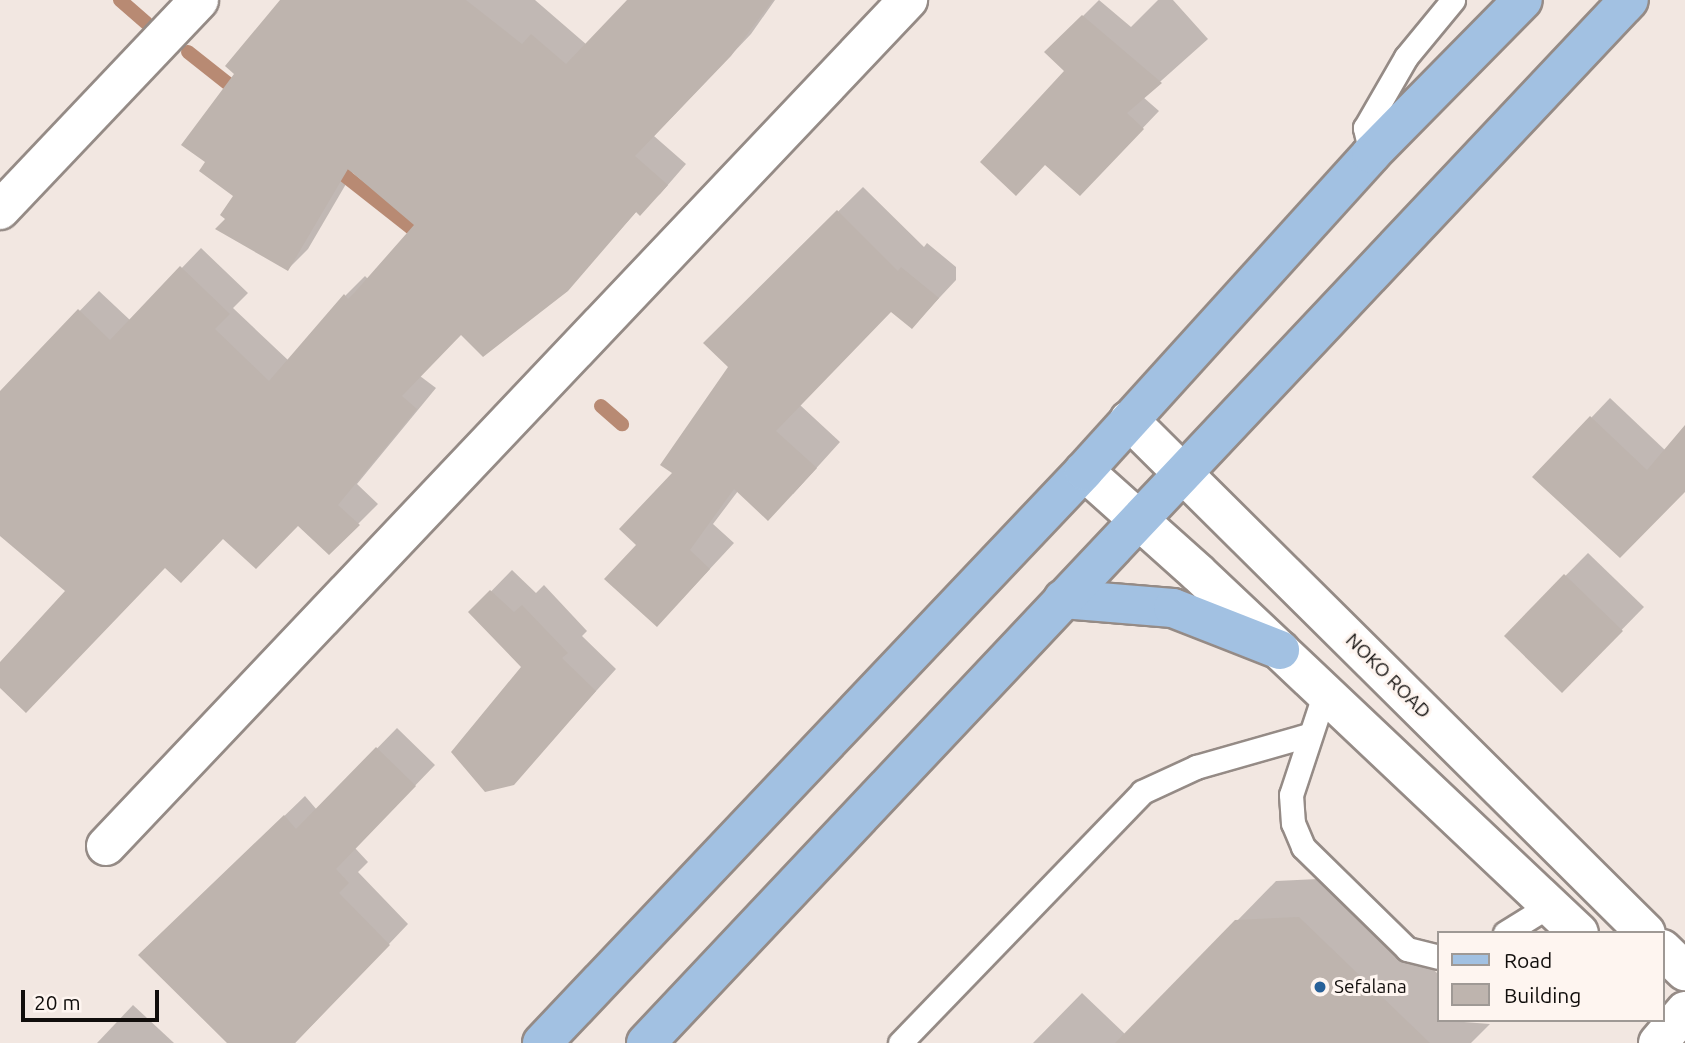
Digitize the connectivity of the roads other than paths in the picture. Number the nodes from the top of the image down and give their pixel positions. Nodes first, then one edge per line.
1 (199, 0) edge
2 (908, 0) edge
3 (1453, 0) edge
4 (1523, 0) edge
5 (1629, 0) edge
6 (1371, 154) junction
7 (0, 209) edge
8 (1129, 420) junction
9 (1084, 471) junction
10 (1181, 471) junction
11 (1136, 519) junction
12 (1063, 599) junction
13 (1280, 650) junction
14 (1325, 692) junction
15 (1308, 736) junction
16 (106, 846) dead end
17 (1550, 905) junction
18 (1508, 931) edge
19 (1577, 931) edge
20 (1644, 931) edge
21 (1664, 951) edge
22 (1436, 956) edge
23 (1685, 971) edge
24 (542, 1043) edge
25 (646, 1043) edge
26 (900, 1043) edge

1 - 7 street
2 - 16 street
3 - 6 lane
4 - 6 main road
5 - 10 main road
6 - 8 main road
8 - 9 main road
8 - 10 street, NOKO ROAD
9 - 11 street
9 - 24 main road
10 - 11 main road
10 - 20 street, NOKO ROAD
11 - 12 main road
11 - 13 street
12 - 13 main road
12 - 25 main road
13 - 14 street
14 - 15 lane
14 - 17 street
15 - 22 lane
15 - 26 lane
17 - 18 lane
17 - 19 street
21 - 23 street

